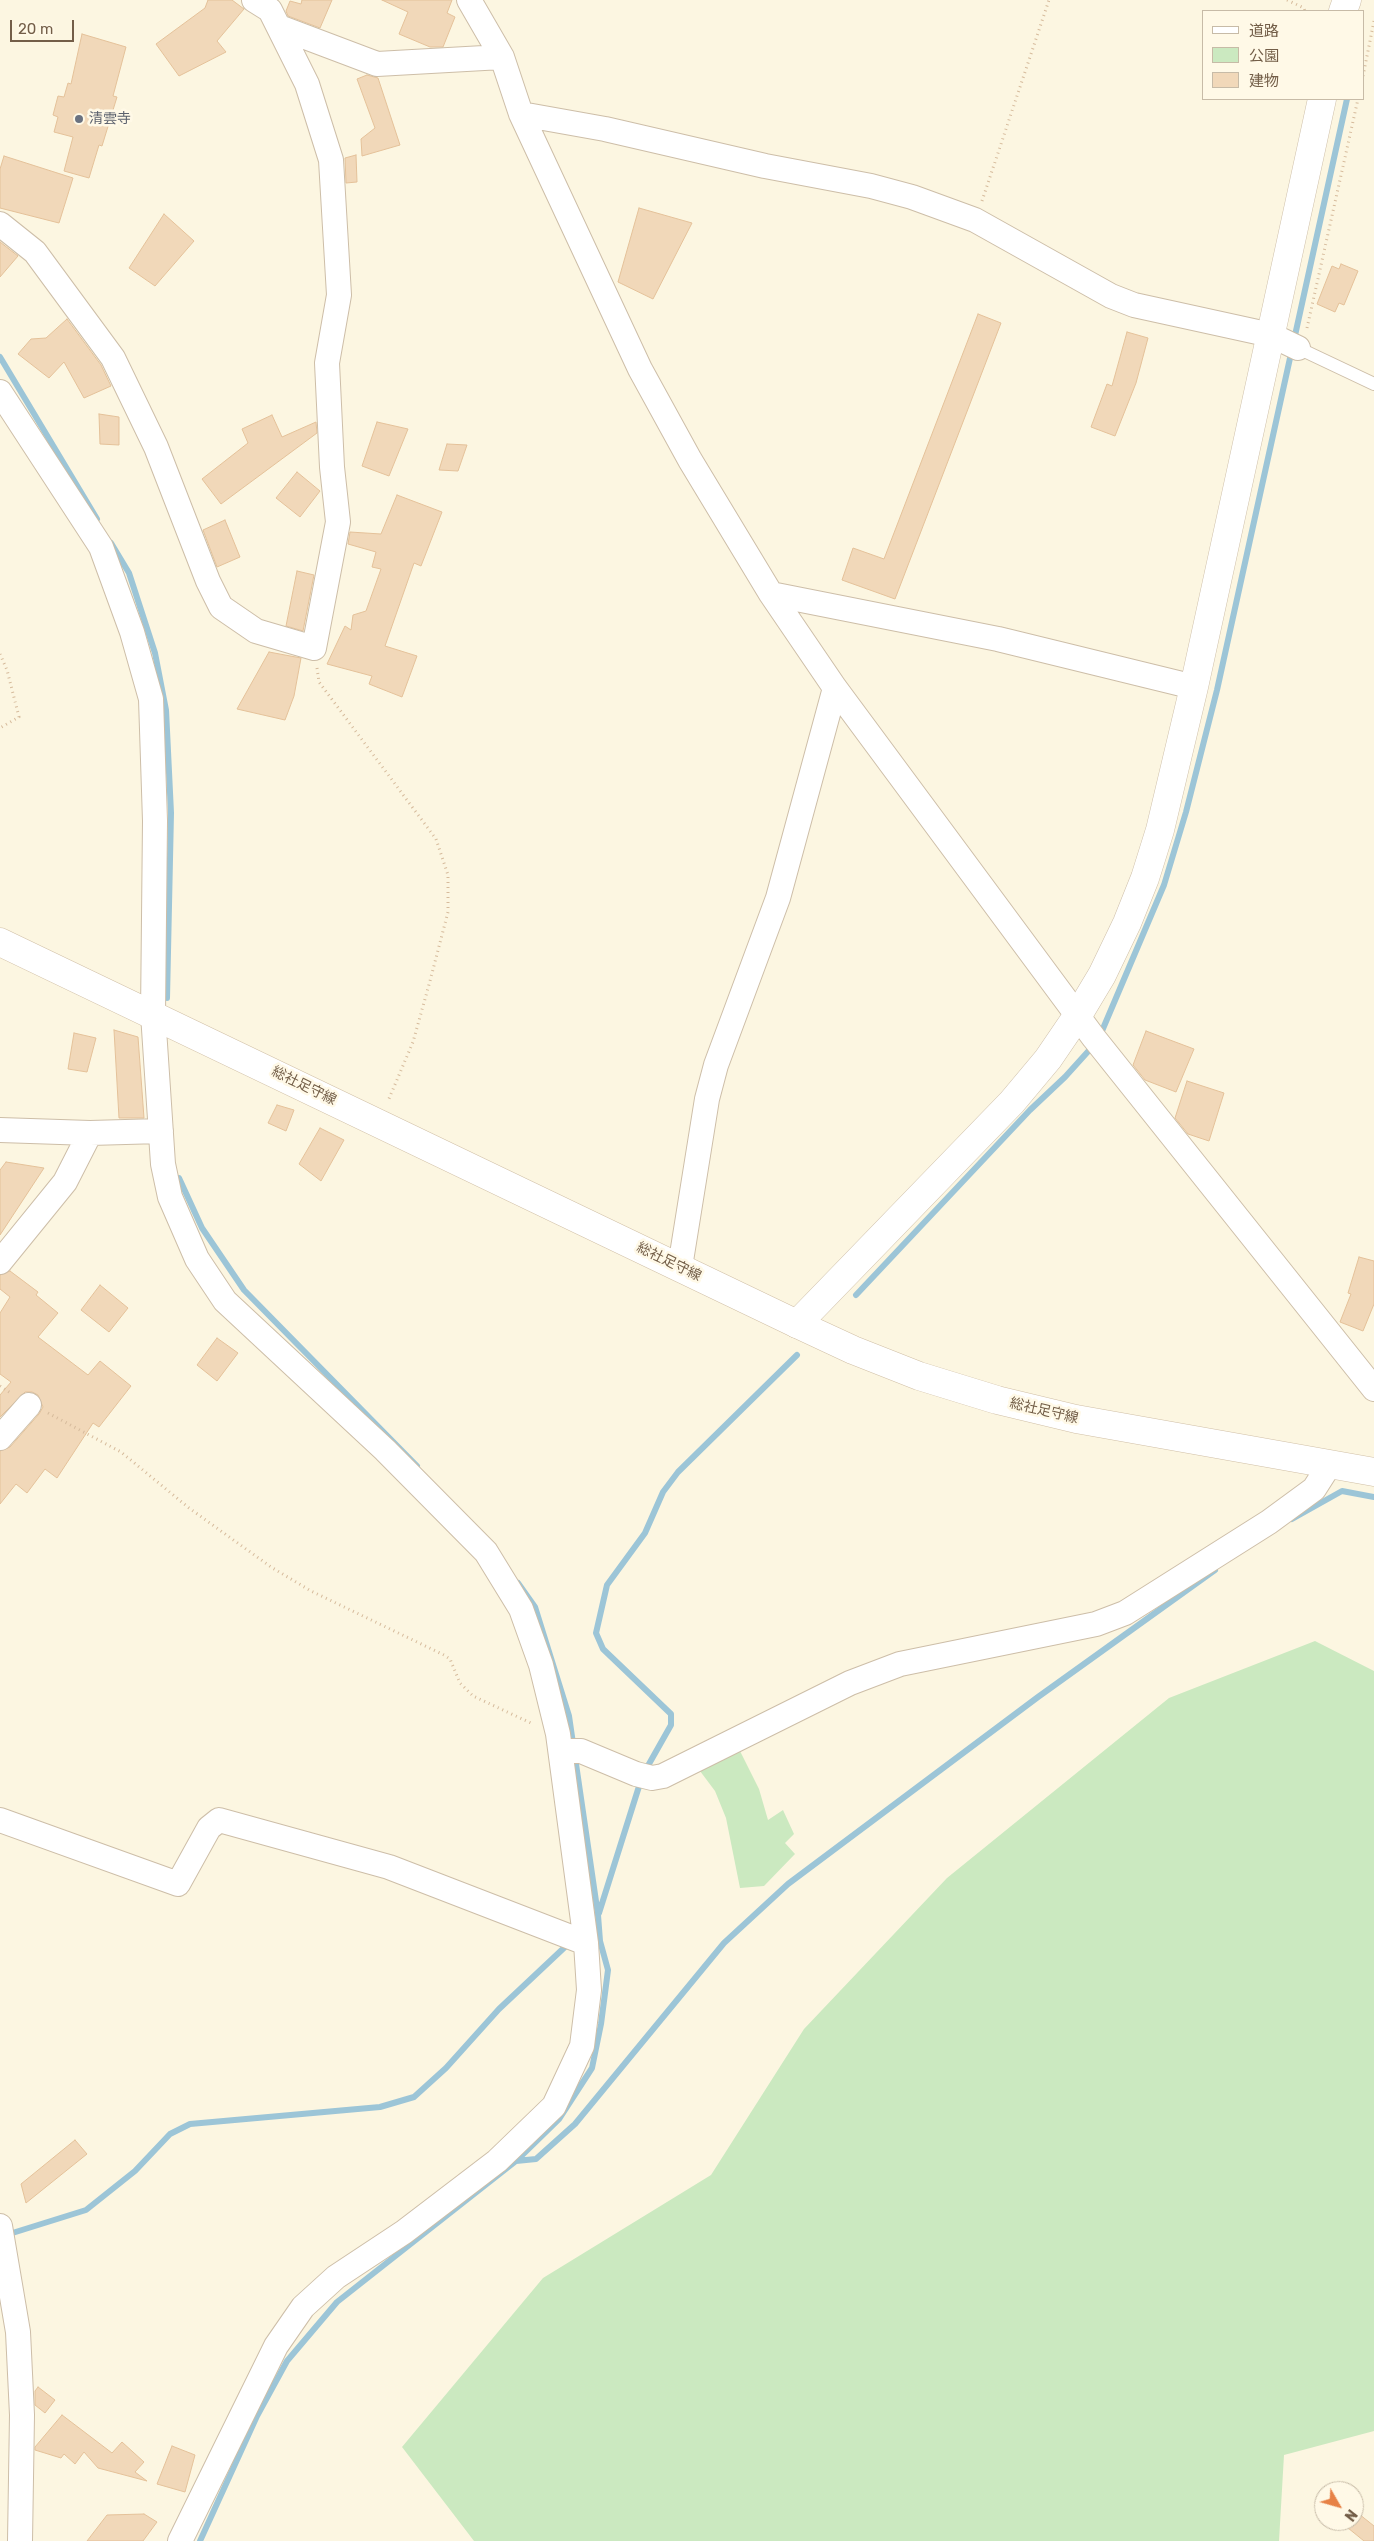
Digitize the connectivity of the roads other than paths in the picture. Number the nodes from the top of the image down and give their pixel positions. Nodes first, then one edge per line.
1 (469, 0) edge
2 (269, 9) edge
3 (502, 57) junction
4 (1322, 100) edge
5 (521, 114) junction
6 (0, 224) edge
7 (1290, 343) junction
8 (1374, 384) edge
9 (0, 392) edge
10 (771, 594) junction
11 (835, 688) junction
12 (1194, 688) junction
13 (0, 942) edge
14 (153, 1014) junction
15 (1078, 1015) junction
16 (0, 1130) edge
17 (161, 1131) junction
18 (90, 1133) junction
19 (0, 1262) edge
20 (680, 1267) junction
21 (797, 1324) junction
22 (1374, 1389) edge
23 (29, 1405) road end
24 (0, 1438) edge
25 (1330, 1464) junction
26 (1374, 1472) edge
27 (567, 1746) junction
28 (0, 1820) edge
29 (586, 1943) junction
30 (2, 2232) edge
31 (20, 2541) edge
32 (180, 2541) edge

1 - 3 street
2 - 3 street
2 - 6 street
3 - 5 street
4 - 7 main road
5 - 7 street
5 - 10 street
7 - 8 lane
7 - 12 main road
9 - 14 street
10 - 11 street
10 - 12 street
11 - 15 street
11 - 20 street
12 - 15 main road
13 - 14 main road, 総社足守線
14 - 17 street
14 - 20 main road, 総社足守線
15 - 21 main road
15 - 22 street
16 - 18 street
17 - 18 street
17 - 27 street
18 - 19 street
20 - 21 main road, 総社足守線
21 - 25 main road, 総社足守線
23 - 24 street
25 - 26 main road, 総社足守線
25 - 27 street
27 - 29 street
28 - 29 street
29 - 32 street
30 - 31 street

